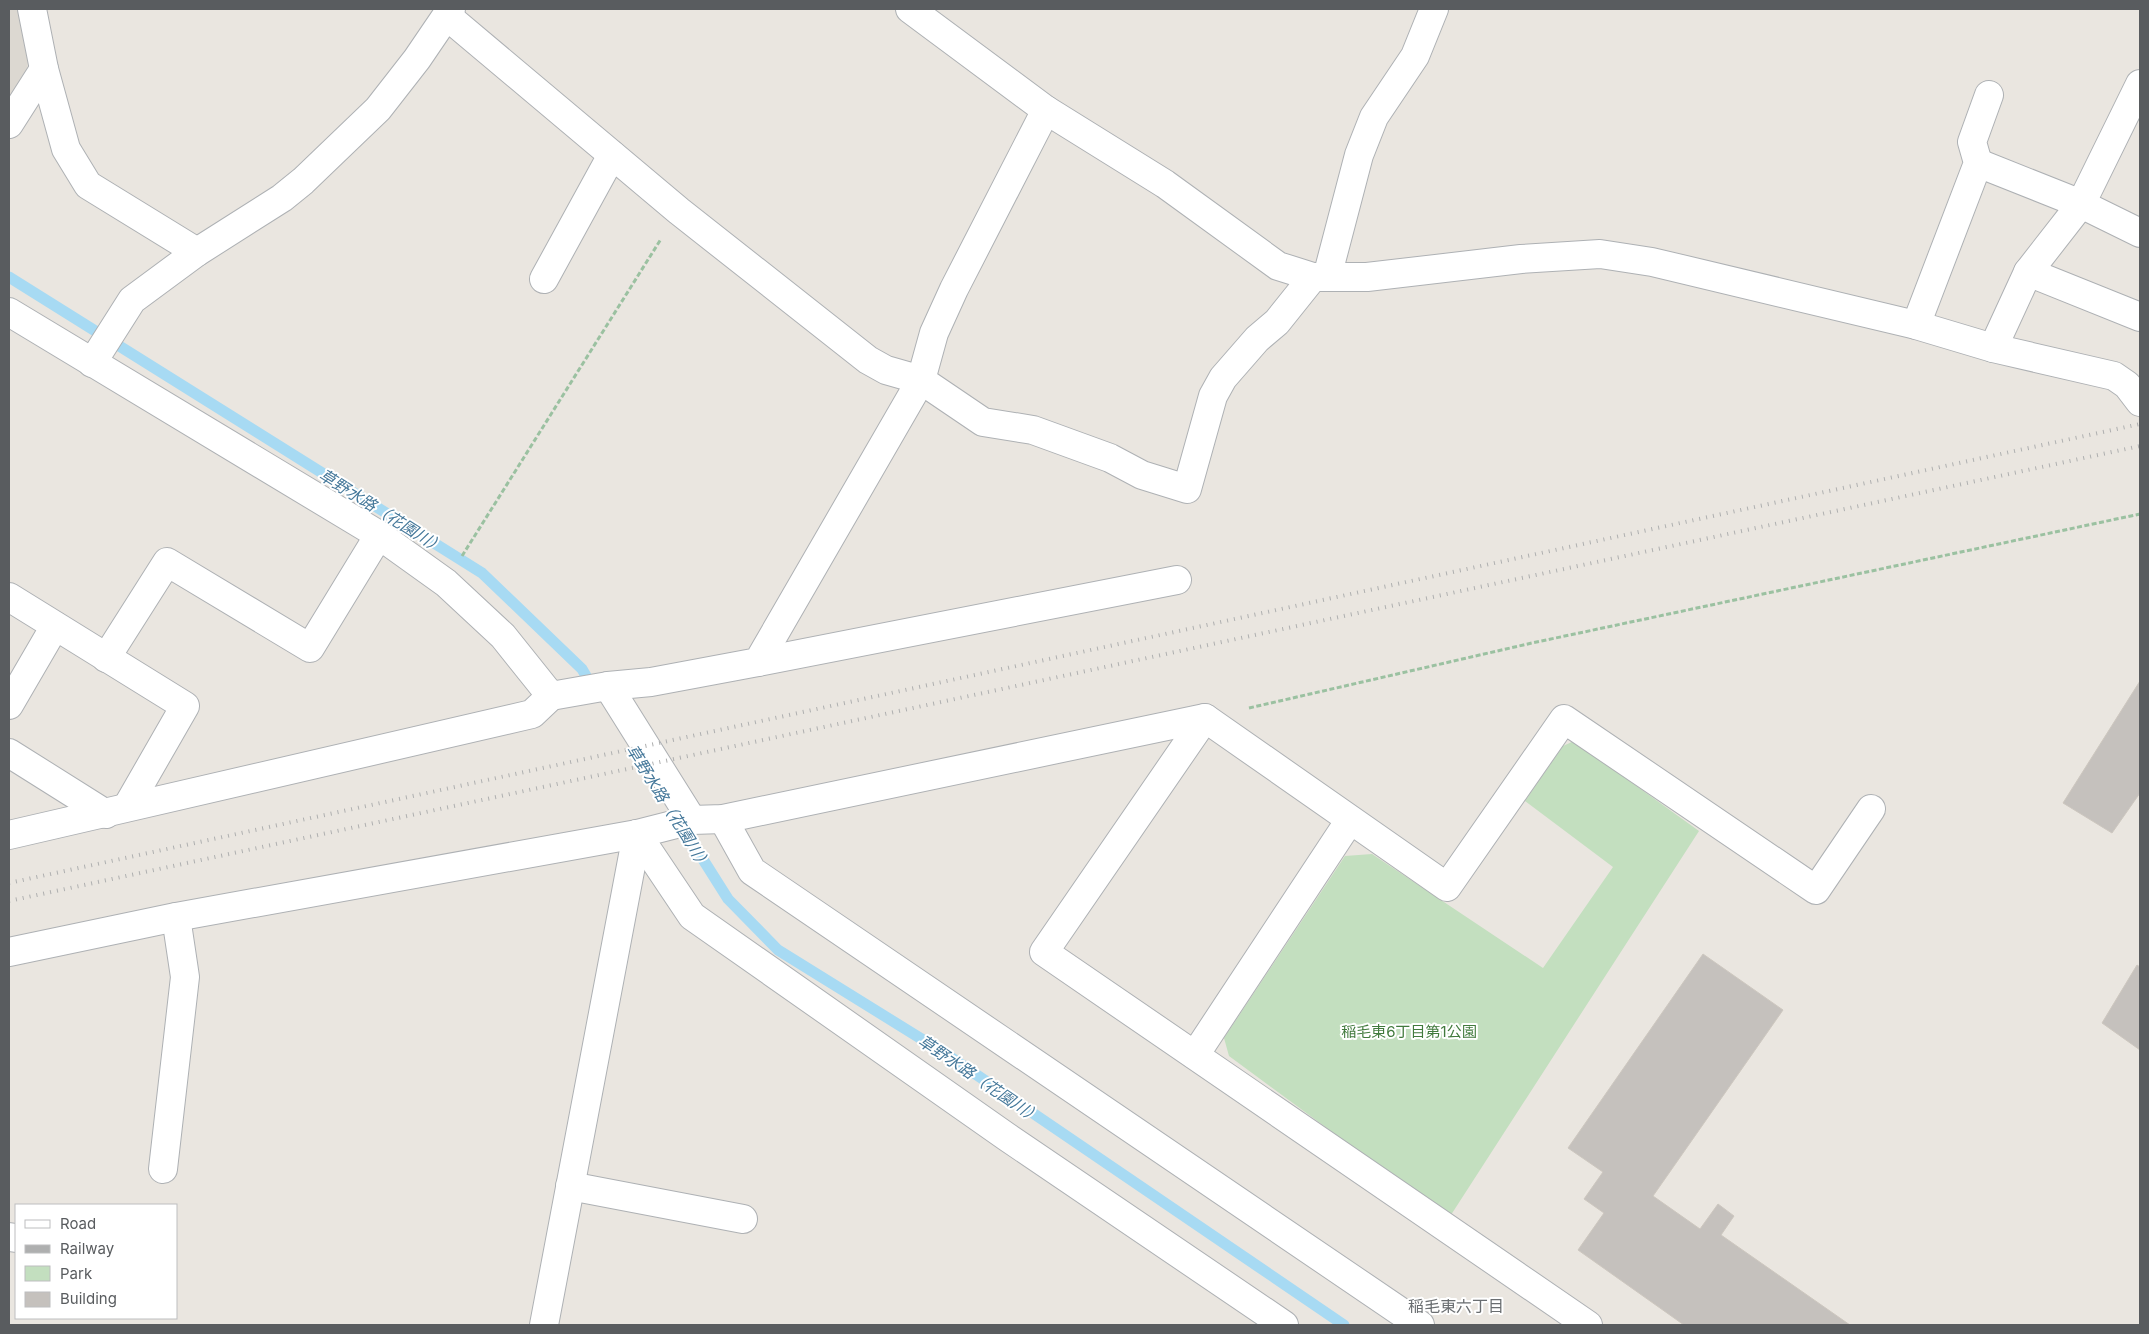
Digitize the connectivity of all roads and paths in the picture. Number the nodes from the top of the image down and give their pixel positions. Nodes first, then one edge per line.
1 (32, 9) edge
2 (910, 9) edge
3 (449, 12) edge
4 (1425, 14) edge
5 (44, 69) junction
6 (2140, 84) edge
7 (1989, 95) dead end
8 (1046, 110) junction
9 (9, 124) edge
10 (612, 156) junction
11 (1978, 163) junction
12 (2081, 204) junction
13 (679, 211) junction
14 (2140, 233) edge
15 (196, 252) junction
16 (2028, 272) junction
17 (1320, 277) junction
18 (544, 279) dead end
19 (9, 312) edge
20 (2140, 317) edge
21 (1916, 325) junction
22 (1993, 348) junction
23 (92, 363) junction
24 (921, 380) junction
25 (2140, 402) edge
26 (2140, 514) edge
27 (379, 535) junction
28 (473, 539) dead end
29 (1177, 580) dead end
30 (9, 597) edge
31 (55, 626) junction
32 (106, 658) junction
33 (758, 662) junction
34 (608, 686) junction
35 (551, 696) junction
36 (9, 705) edge
37 (1205, 718) junction
38 (9, 753) edge
39 (1870, 809) dead end
40 (116, 810) junction
41 (723, 819) junction
42 (692, 820) junction
43 (1350, 820) junction
44 (637, 834) junction
45 (9, 835) edge
46 (176, 917) junction
47 (9, 952) edge
48 (1195, 1055) junction
49 (163, 1169) dead end
50 (570, 1186) junction
51 (743, 1219) dead end
52 (544, 1325) edge
53 (1284, 1325) edge
54 (1420, 1325) edge
55 (1588, 1325) edge

1 - 5 street
2 - 8 street
3 - 10 street
3 - 15 street
4 - 17 street
5 - 9 street
5 - 15 street
6 - 12 street
7 - 11 street
8 - 17 street
8 - 24 street
10 - 13 street
10 - 18 street
11 - 12 street
11 - 21 street
12 - 14 street
12 - 16 street
13 - 24 street
13 - 28 path
15 - 23 street
16 - 20 street
16 - 22 street
17 - 21 street
17 - 24 street
19 - 23 street
21 - 22 street
22 - 25 street
23 - 27 street
24 - 33 street
26 - 37 path
27 - 32 street
27 - 35 street
29 - 33 street
30 - 31 street
31 - 32 street
31 - 36 street
32 - 40 street
33 - 34 street
34 - 35 street
34 - 42 street
35 - 40 street
37 - 41 street
37 - 43 street
37 - 48 street
38 - 40 street
39 - 43 street
40 - 45 street
41 - 42 street
41 - 54 street
42 - 44 street
43 - 48 street
44 - 46 street
44 - 50 street
44 - 53 street
46 - 47 street
46 - 49 street
48 - 55 street
50 - 51 street
50 - 52 street

